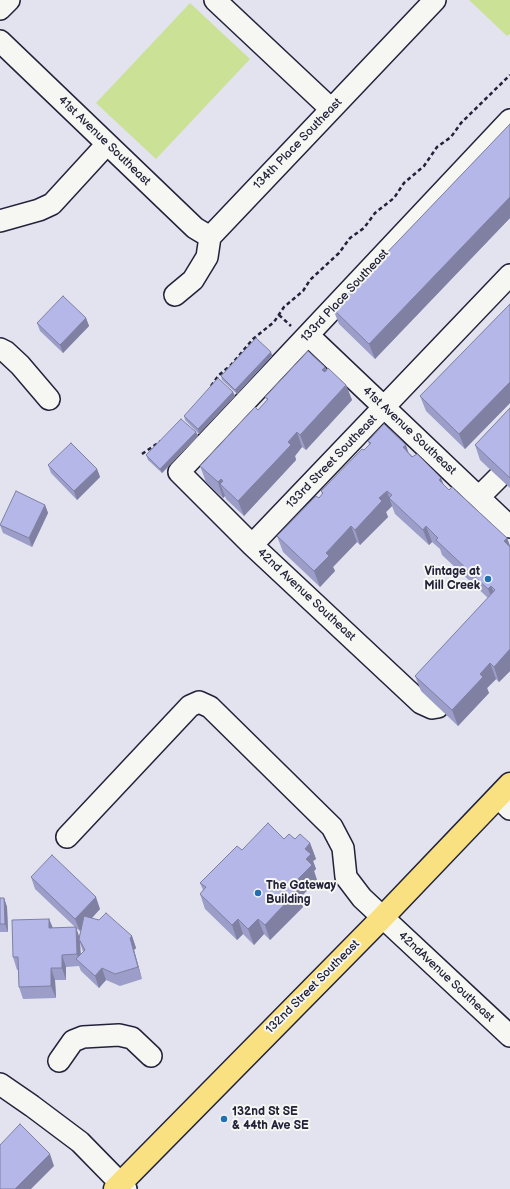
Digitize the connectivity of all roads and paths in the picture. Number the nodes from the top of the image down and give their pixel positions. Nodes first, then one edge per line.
1 (9, 0) edge
2 (215, 0) edge
3 (435, 0) edge
4 (0, 9) edge
5 (0, 41) edge
6 (510, 75) edge
7 (331, 109) junction
8 (510, 120) edge
9 (107, 144) junction
10 (0, 221) edge
11 (210, 237) junction
12 (510, 275) edge
13 (175, 296) dead end
14 (308, 335) junction
15 (0, 349) edge
16 (208, 390) edge
17 (49, 399) dead end
18 (384, 407) junction
19 (162, 440) edge
20 (142, 454) dead end
21 (179, 472) joint
22 (498, 478) edge
23 (479, 498) junction
24 (510, 527) edge
25 (252, 544) junction
26 (438, 707) edge
27 (506, 796) edge
28 (67, 837) dead end
29 (382, 918) junction
30 (510, 1036) edge
31 (151, 1056) dead end
32 (59, 1061) dead end
33 (0, 1084) edge
34 (120, 1187) edge

1 - 4 street
2 - 7 street
3 - 7 street, 134th Place Southeast
5 - 9 street, 41st Avenue Southeast
6 - 16 path
7 - 11 street, 134th Place Southeast
8 - 14 street, 133rd Place Southeast
9 - 10 street
9 - 11 street, 41st Avenue Southeast
11 - 13 street
12 - 18 street, 133rd Street Southeast
14 - 18 street, 41st Avenue Southeast
14 - 21 street, 133rd Place Southeast
15 - 17 street
18 - 23 street, 41st Avenue Southeast
18 - 25 street, 133rd Street Southeast
19 - 20 path
21 - 25 street, 42nd Avenue Southeast
22 - 23 street
23 - 24 street, 41st Avenue Southeast
25 - 26 street, 42nd Avenue Southeast
27 - 29 main road, 132nd Street Southeast
28 - 29 street, 42ndAvenue Southeast
29 - 30 street, 42ndAvenue Southeast
29 - 34 main road, 132nd Street Southeast
31 - 32 street
33 - 34 street

